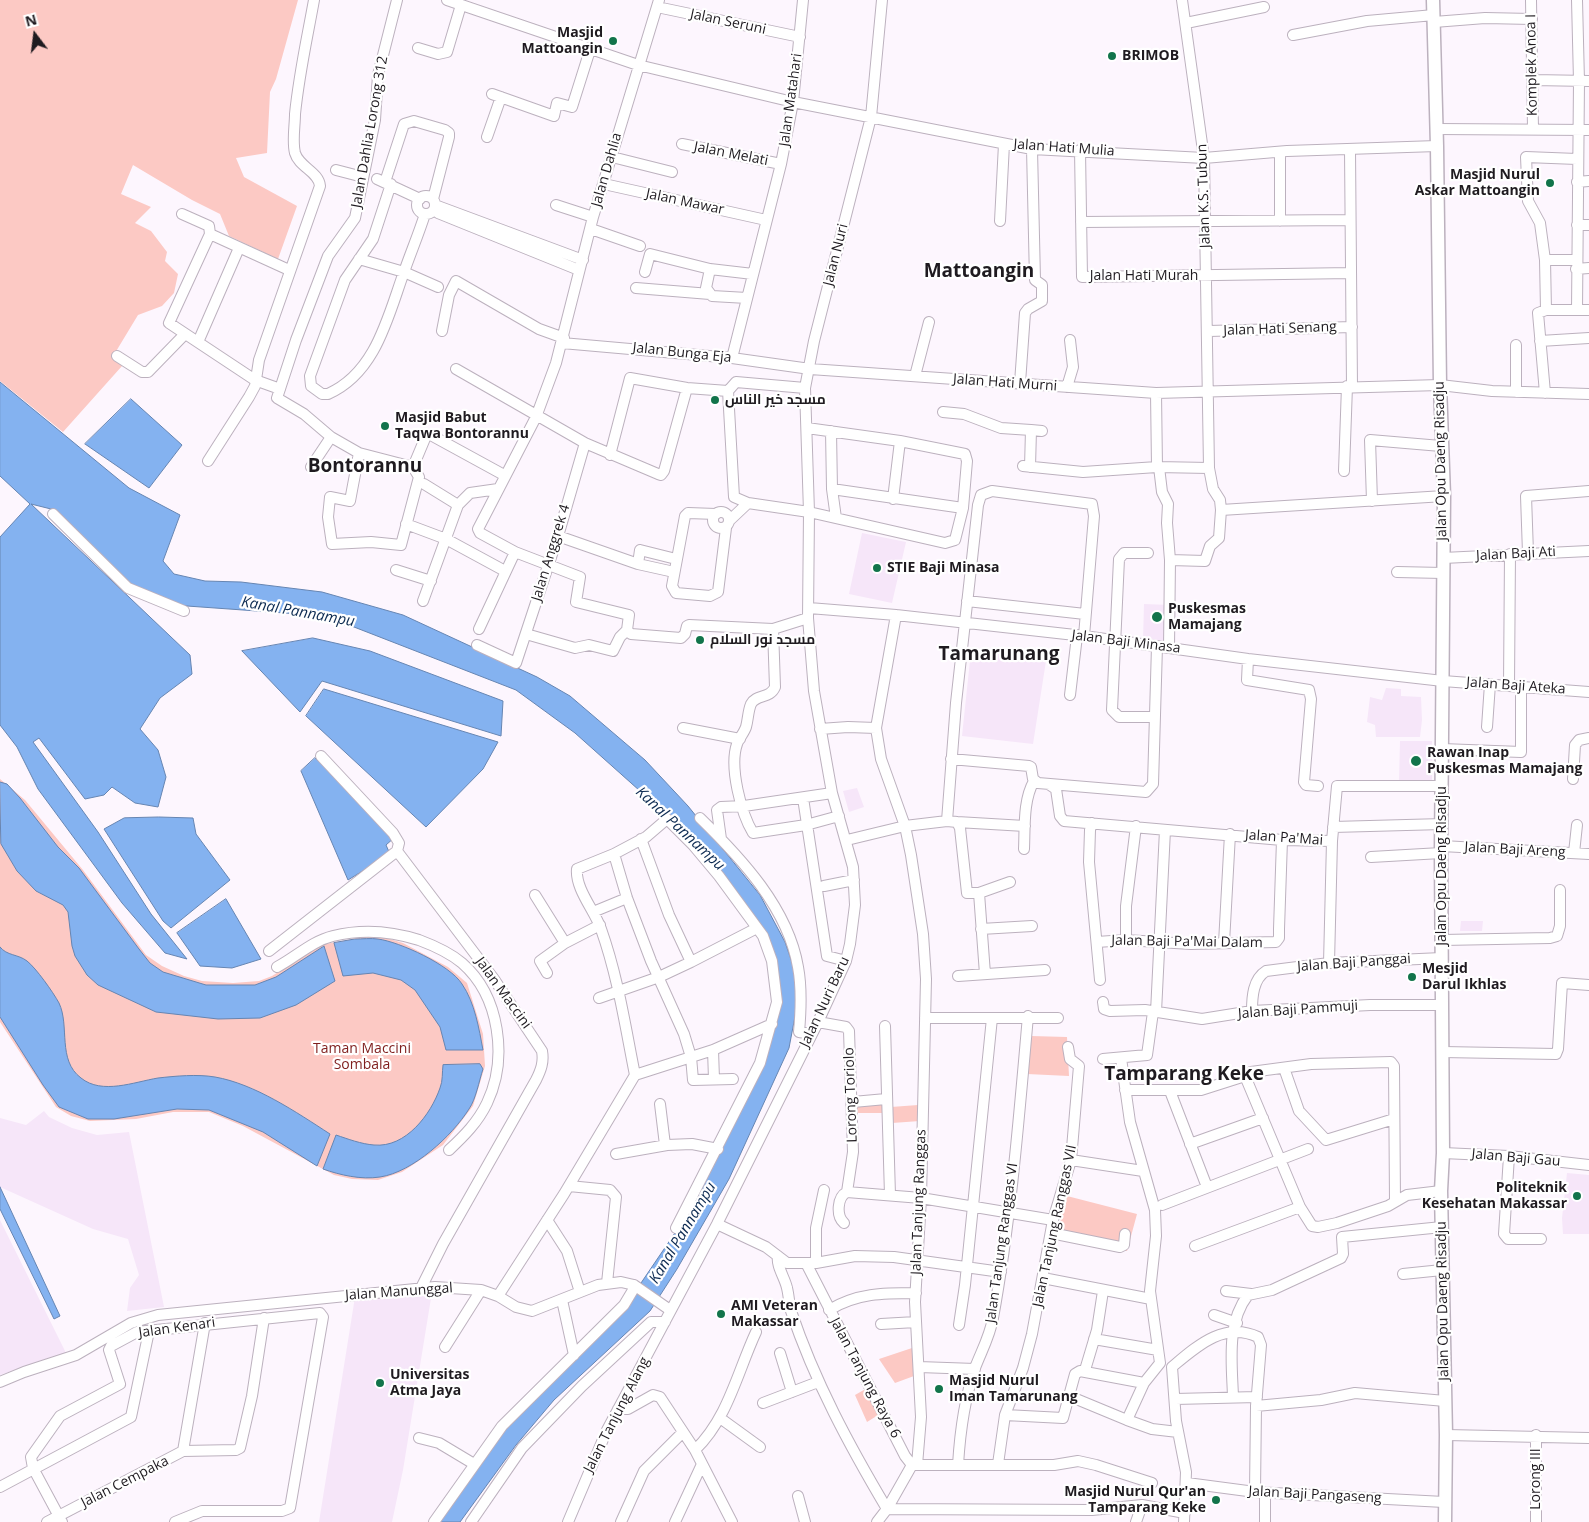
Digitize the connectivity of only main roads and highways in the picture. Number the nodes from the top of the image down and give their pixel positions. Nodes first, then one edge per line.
1 (1433, 0) edge
2 (1445, 1522) edge

1 - 2 main road, Jalan Opu Daeng Risadju

